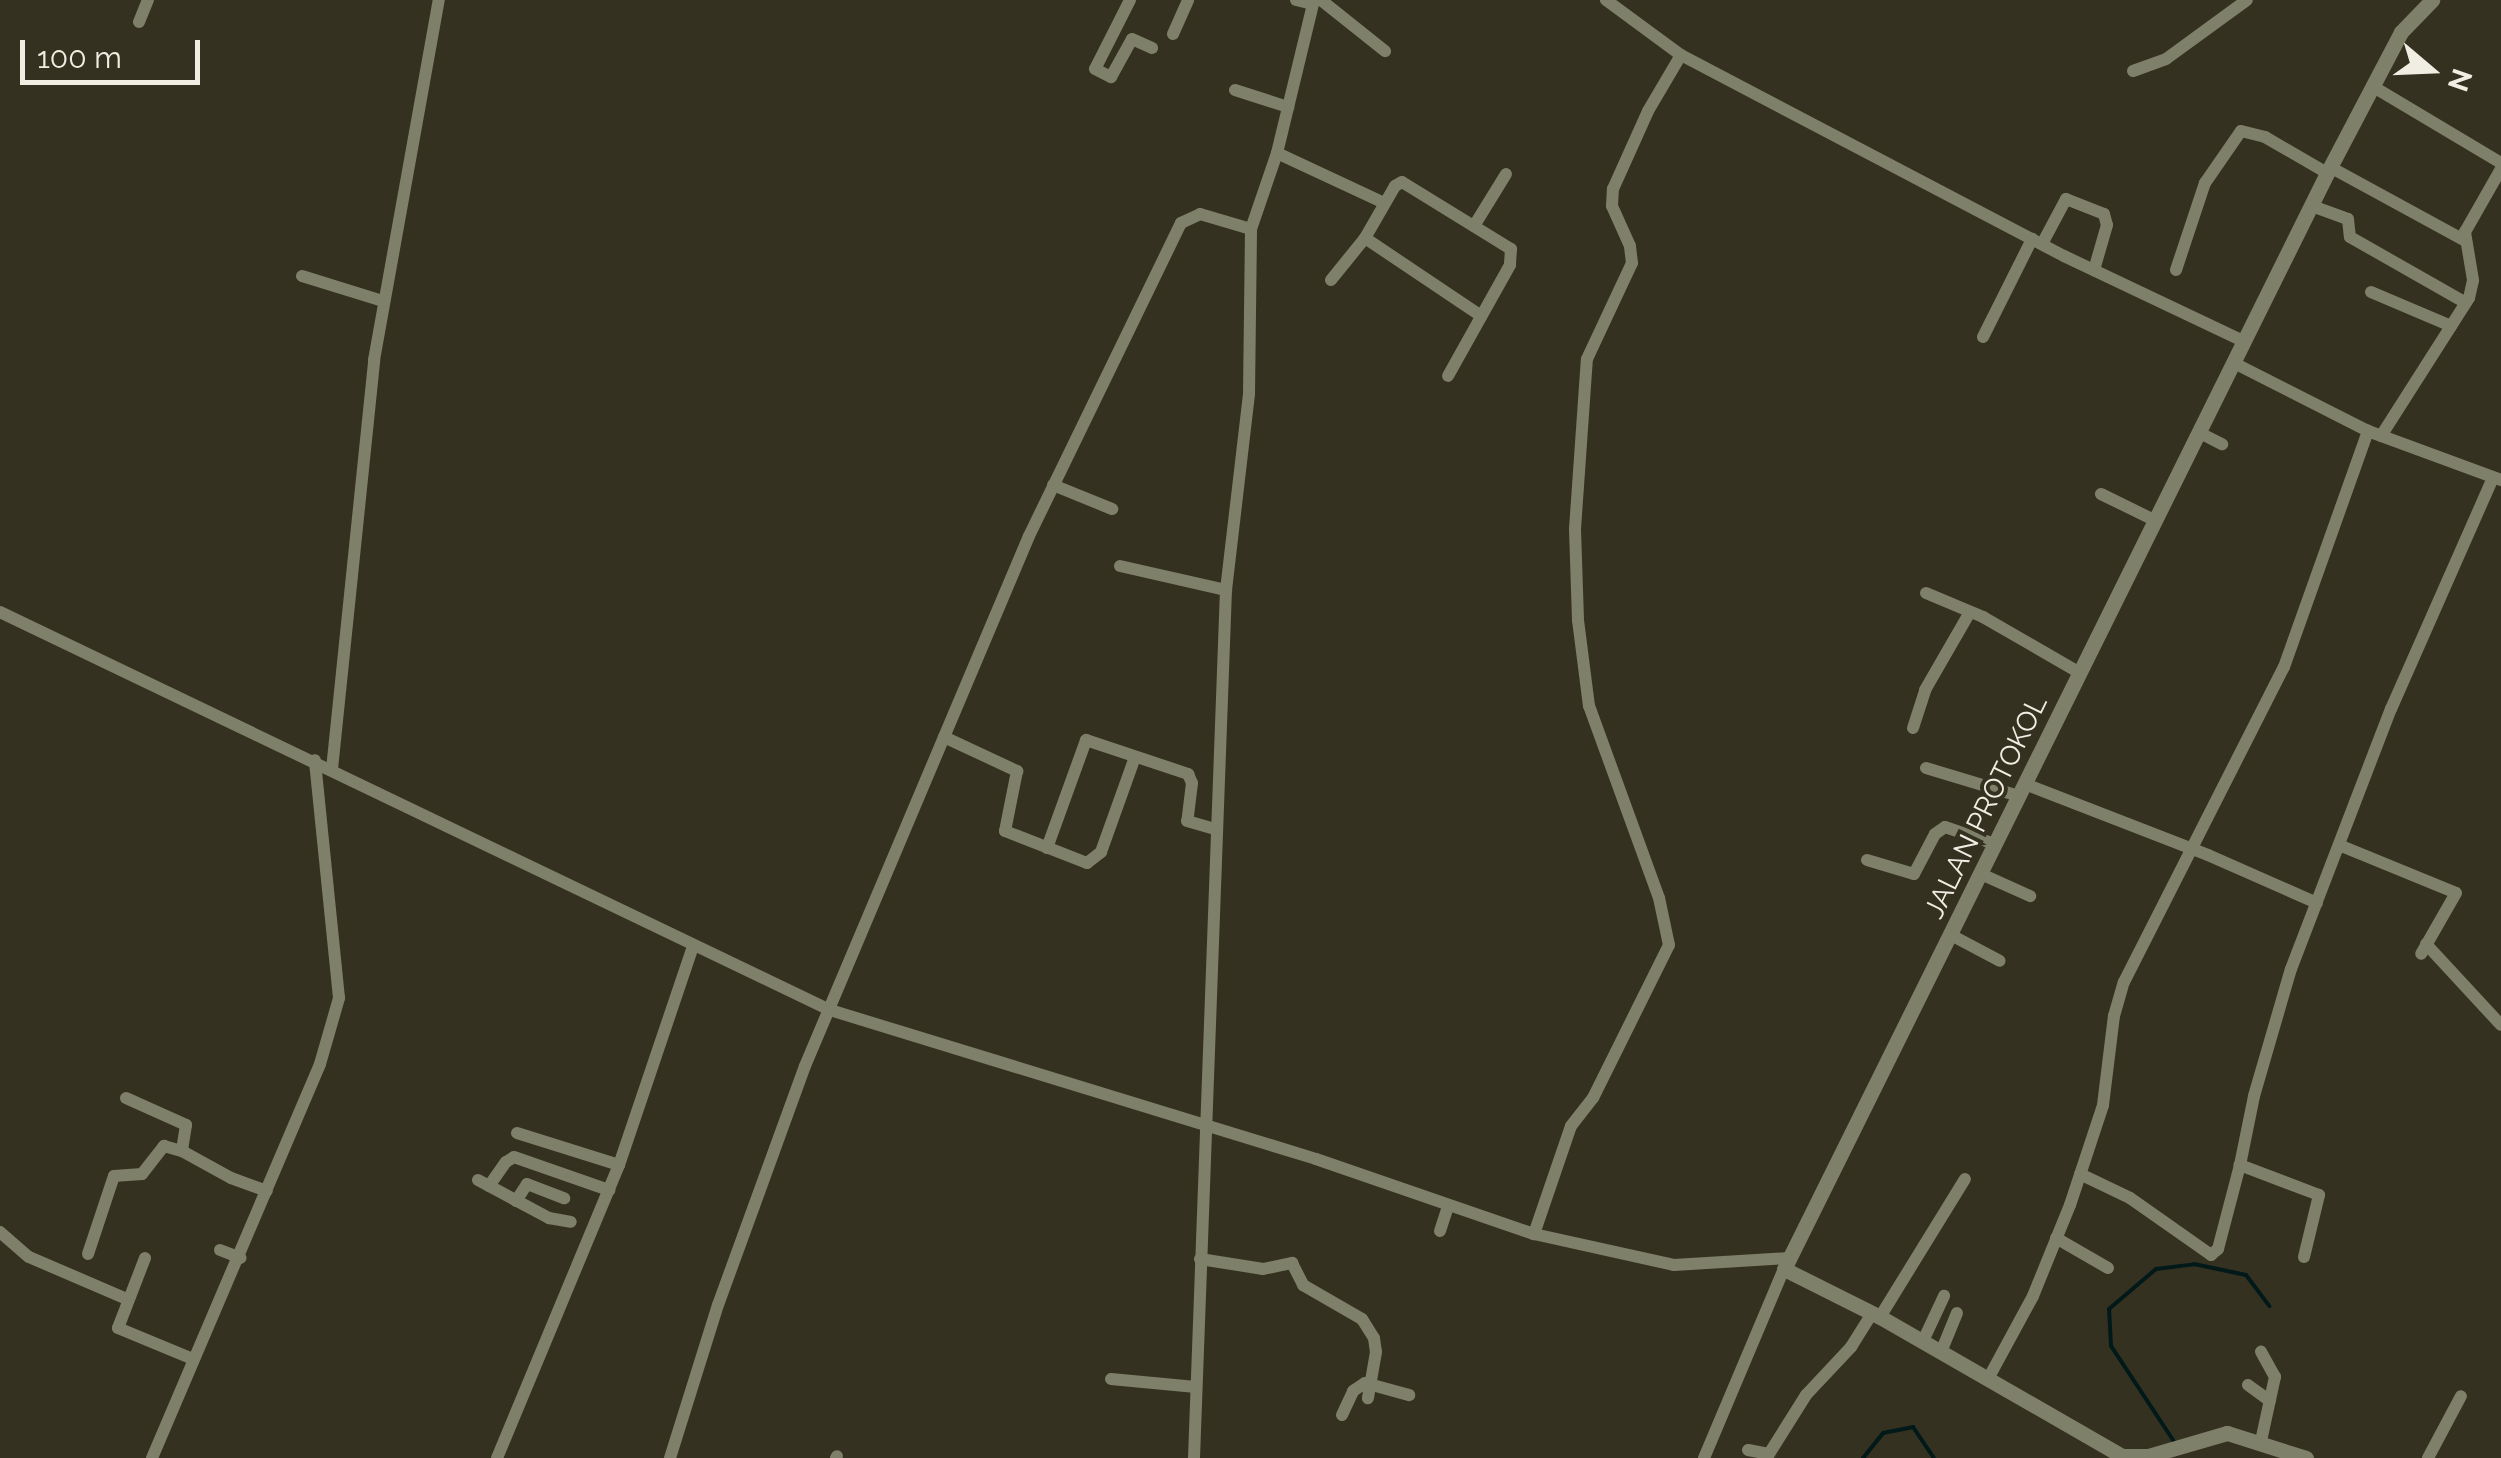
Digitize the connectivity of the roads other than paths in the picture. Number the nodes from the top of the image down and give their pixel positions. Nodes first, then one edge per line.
1 (148, 0) edge
2 (1130, 0) edge
3 (1188, 0) edge
4 (1296, 0) edge
5 (1606, 0) edge
6 (2247, 0) edge
7 (2432, 0) edge
8 (436, 1) edge
9 (1316, 1) edge
10 (140, 22) dead end
11 (1114, 30) junction
12 (1172, 34) dead end
13 (1132, 39) junction
14 (1152, 48) dead end
15 (1386, 51) dead end
16 (1681, 54) junction
17 (2133, 71) dead end
18 (2372, 86) junction
19 (1234, 90) dead end
20 (1288, 107) junction
21 (1276, 153) junction
22 (2501, 166) edge
23 (2329, 170) junction
24 (1506, 174) dead end
25 (1384, 203) junction
26 (2312, 206) junction
27 (1474, 226) junction
28 (1251, 229) junction
29 (1364, 238) junction
30 (2466, 241) junction
31 (2037, 242) junction
32 (2094, 270) junction
33 (2176, 270) dead end
34 (302, 276) dead end
35 (1331, 280) dead end
36 (2371, 292) dead end
37 (382, 301) junction
38 (2466, 303) junction
39 (1481, 316) junction
40 (2451, 326) junction
41 (1983, 337) dead end
42 (2245, 342) junction
43 (2234, 363) junction
44 (1448, 376) dead end
45 (2200, 432) junction
46 (2374, 433) junction
47 (2222, 444) dead end
48 (2497, 479) edge
49 (1052, 485) junction
50 (2100, 494) dead end
51 (1112, 509) dead end
52 (2156, 521) junction
53 (1120, 566) dead end
54 (1226, 590) junction
55 (1926, 593) dead end
56 (0, 612) edge
57 (1970, 612) junction
58 (2080, 673) junction
59 (1913, 728) dead end
60 (944, 736) junction
61 (1135, 757) junction
62 (314, 760) junction
63 (1926, 768) dead end
64 (332, 769) junction
65 (2022, 790) junction
66 (1216, 829) junction
67 (1995, 844) junction
68 (2339, 845) junction
69 (1047, 848) junction
70 (2193, 849) junction
71 (1867, 860) dead end
72 (1981, 874) junction
73 (2030, 896) dead end
74 (2317, 903) junction
75 (1951, 935) junction
76 (693, 947) junction
77 (2000, 961) dead end
78 (830, 1010) junction
79 (2501, 1025) edge
80 (126, 1098) dead end
81 (1205, 1124) junction
82 (517, 1134) dead end
83 (182, 1151) junction
84 (619, 1164) junction
85 (2240, 1166) junction
86 (2080, 1174) junction
87 (1965, 1179) dead end
88 (608, 1190) junction
89 (267, 1191) junction
90 (564, 1198) dead end
91 (516, 1201) junction
92 (1448, 1206) junction
93 (571, 1222) dead end
94 (1440, 1231) dead end
95 (0, 1232) edge
96 (1534, 1234) junction
97 (2056, 1238) junction
98 (220, 1250) dead end
99 (88, 1254) dead end
100 (2304, 1257) dead end
101 (145, 1258) dead end
102 (241, 1258) junction
103 (1200, 1259) junction
104 (1787, 1264) junction
105 (2108, 1268) dead end
106 (1944, 1296) dead end
107 (127, 1299) junction
108 (1957, 1313) dead end
109 (1876, 1315) junction
110 (1924, 1342) junction
111 (1941, 1352) junction
112 (2261, 1352) dead end
113 (193, 1359) junction
114 (1111, 1379) dead end
115 (1988, 1379) junction
116 (1371, 1382) junction
117 (2248, 1385) dead end
118 (1196, 1388) junction
119 (1409, 1395) dead end
120 (2461, 1396) dead end
121 (1368, 1398) dead end
122 (2270, 1401) junction
123 (1342, 1415) dead end
124 (2261, 1441) junction
125 (1748, 1450) dead end
126 (2151, 1456) edge
127 (152, 1458) edge
128 (497, 1458) edge
129 (670, 1458) edge
130 (1194, 1458) edge
131 (1704, 1458) edge
132 (2306, 1458) edge
133 (2428, 1458) edge

1 - 10 street
2 - 11 street
3 - 12 street
4 - 9 street
5 - 16 street
6 - 17 street
7 - 18 street, JALAN PROTOKOL
8 - 37 street
9 - 15 street
9 - 20 street
11 - 13 street
11 - 13 street
13 - 14 street
16 - 31 street
16 - 96 street
18 - 22 street
18 - 23 street, JALAN PROTOKOL
19 - 20 street
20 - 21 street
21 - 25 street
21 - 28 street
22 - 30 street
23 - 26 street, JALAN PROTOKOL
23 - 30 street
23 - 33 street
24 - 27 street
25 - 27 street
25 - 29 street
26 - 38 street
26 - 42 street, JALAN PROTOKOL
27 - 39 street
28 - 49 street
28 - 54 street
29 - 35 street
29 - 39 street
30 - 38 street
31 - 32 street
31 - 32 street
31 - 41 street
32 - 42 street
34 - 37 street
36 - 40 street
37 - 64 street
38 - 40 street
39 - 44 street
40 - 46 street
42 - 43 street, JALAN PROTOKOL
43 - 45 street, JALAN PROTOKOL
43 - 46 street
45 - 47 street
45 - 52 street, JALAN PROTOKOL
46 - 48 street
46 - 70 street
48 - 68 street
49 - 51 street
49 - 60 street
50 - 52 street
52 - 58 street, JALAN PROTOKOL
53 - 54 street
54 - 66 street
55 - 57 street
56 - 62 street
57 - 58 street
57 - 59 street
58 - 65 street, JALAN PROTOKOL
60 - 69 street
60 - 78 street
61 - 66 street
61 - 69 street
61 - 69 street
62 - 64 street
62 - 89 street
63 - 65 street
64 - 76 street
65 - 67 street, JALAN PROTOKOL
65 - 70 street
66 - 81 street
67 - 71 street
67 - 72 street, JALAN PROTOKOL
68 - 74 street
68 - 79 street
70 - 74 street
70 - 86 street
72 - 73 street
72 - 75 street, JALAN PROTOKOL
74 - 85 street
75 - 77 street
75 - 104 street, JALAN PROTOKOL
76 - 78 street
76 - 84 street
78 - 81 street
78 - 129 street
80 - 83 street
81 - 92 street
81 - 103 street
82 - 84 street
83 - 89 street
83 - 99 street
84 - 88 street
85 - 86 street
85 - 100 street
86 - 97 street
87 - 109 street
88 - 91 street
88 - 128 street
89 - 102 street
90 - 91 street
91 - 93 street
92 - 94 street
92 - 96 street
95 - 107 street
96 - 104 street
97 - 105 street
97 - 115 street
98 - 102 street
101 - 107 street
102 - 113 street
103 - 116 street
103 - 118 street
104 - 109 street
104 - 131 street
106 - 110 street
107 - 113 street
108 - 111 street
109 - 110 street
109 - 125 street
110 - 111 street
111 - 115 street
112 - 122 street
113 - 127 street
114 - 118 street
115 - 126 street
116 - 119 street
116 - 121 street
116 - 123 street
117 - 122 street
118 - 130 street
120 - 133 street
122 - 124 street
124 - 126 street
124 - 132 street

